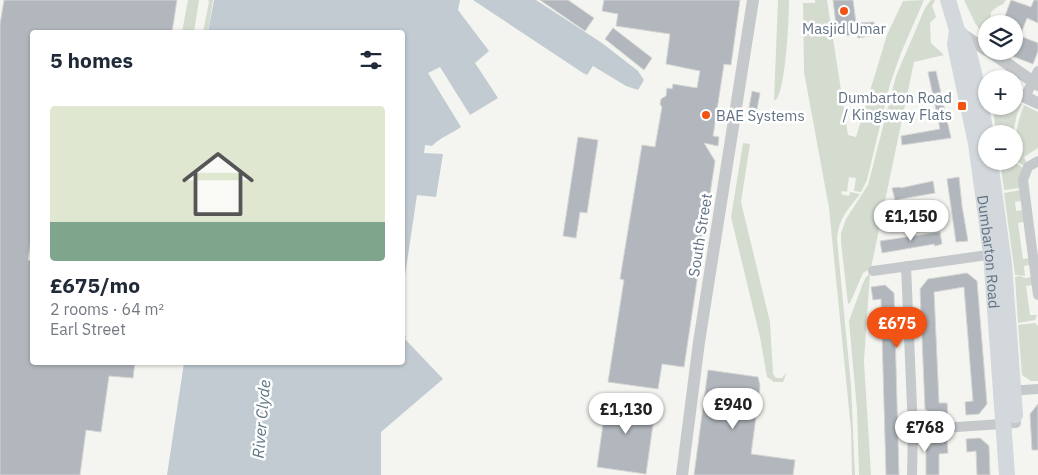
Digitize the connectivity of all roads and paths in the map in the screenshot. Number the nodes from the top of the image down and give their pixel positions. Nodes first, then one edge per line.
1 (753, 0) edge
2 (952, 4) edge
3 (957, 30) junction
4 (978, 44) edge
5 (1004, 60) edge
6 (1036, 79) edge
7 (978, 82) edge
8 (1023, 90) edge
9 (1023, 96) edge
10 (1038, 103) edge
11 (1038, 161) edge
12 (991, 170) edge
13 (997, 254) junction
14 (906, 266) junction
15 (872, 271) dead end
16 (1038, 295) edge
17 (1038, 389) edge
18 (1008, 391) junction
19 (1010, 424) junction
20 (913, 430) junction
21 (682, 475) edge
22 (912, 475) edge
23 (1007, 475) edge
24 (1018, 475) edge

1 - 21 street, South Street
2 - 3 main road, Dumbarton Road
3 - 4 street
3 - 7 main road, Dumbarton Road
3 - 13 main road, Dumbarton Road
5 - 6 street
6 - 8 street
9 - 10 street
11 - 16 street
12 - 13 main road, Dumbarton Road
13 - 14 street
13 - 18 main road, Dumbarton Road
14 - 15 street
14 - 20 street
17 - 18 street
18 - 19 main road, Dumbarton Road
19 - 20 street
19 - 23 main road, Dumbarton Road
19 - 24 main road, Dumbarton Road
20 - 22 street

